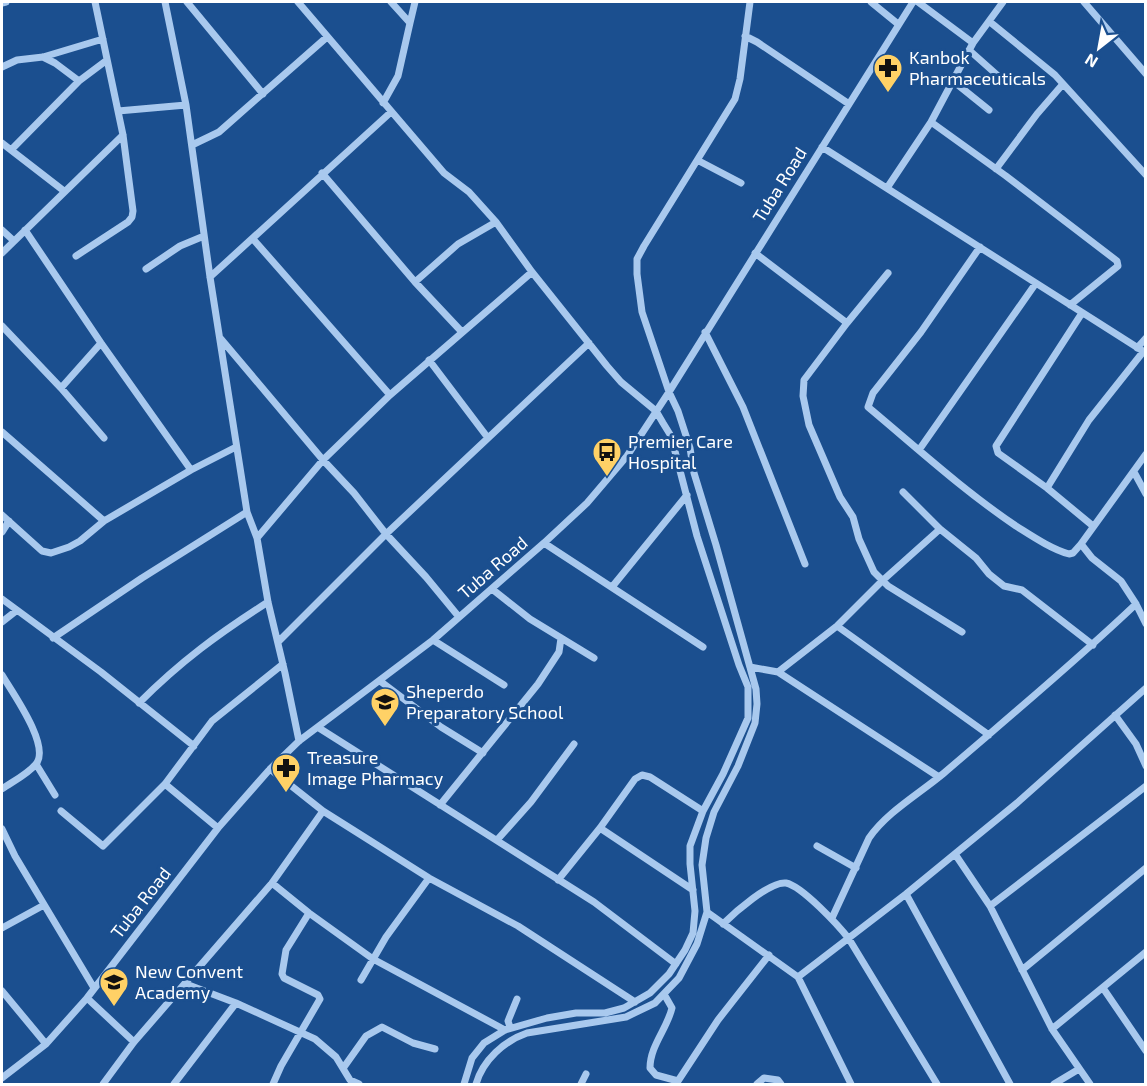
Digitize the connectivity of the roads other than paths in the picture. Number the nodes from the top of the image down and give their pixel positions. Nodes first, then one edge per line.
1 (6, 2) edge
2 (95, 2) edge
3 (165, 2) edge
4 (187, 2) edge
5 (297, 2) edge
6 (391, 2) edge
7 (415, 2) edge
8 (750, 2) edge
9 (871, 2) edge
10 (913, 2) edge
11 (918, 2) edge
12 (1004, 2) edge
13 (1084, 2) edge
14 (2, 3) edge
15 (990, 22) junction
16 (410, 23) junction
17 (898, 24) junction
18 (745, 36) junction
19 (327, 37) junction
20 (103, 39) junction
21 (974, 43) junction
22 (969, 50) junction
23 (43, 57) junction
24 (108, 60) junction
25 (2, 67) edge
26 (1146, 74) edge
27 (79, 81) junction
28 (953, 81) junction
29 (1005, 82) dead end
30 (1063, 84) junction
31 (262, 94) junction
32 (383, 103) junction
33 (849, 104) junction
34 (186, 105) junction
35 (989, 110) dead end
36 (118, 111) junction
37 (391, 112) junction
38 (931, 122) junction
39 (123, 135) junction
40 (2, 143) edge
41 (192, 145) junction
42 (822, 147) junction
43 (10, 150) junction
44 (699, 160) junction
45 (996, 169) junction
46 (322, 173) junction
47 (1146, 175) edge
48 (741, 183) dead end
49 (886, 188) junction
50 (64, 191) junction
51 (496, 222) junction
52 (2, 230) edge
53 (25, 230) junction
54 (204, 236) junction
55 (253, 239) junction
56 (14, 240) junction
57 (980, 247) junction
58 (2, 253) edge
59 (755, 253) junction
60 (76, 256) dead end
61 (146, 269) dead end
62 (532, 272) junction
63 (888, 273) dead end
64 (210, 277) junction
65 (415, 282) junction
66 (1036, 283) junction
67 (1070, 305) junction
68 (1082, 313) junction
69 (847, 323) junction
70 (2, 326) edge
71 (461, 331) junction
72 (705, 332) junction
73 (220, 338) junction
74 (1146, 338) edge
75 (101, 343) junction
76 (589, 343) junction
77 (1142, 351) edge
78 (429, 360) junction
79 (61, 388) junction
80 (669, 392) junction
81 (390, 396) junction
82 (656, 411) junction
83 (2, 432) edge
84 (104, 438) dead end
85 (488, 438) junction
86 (236, 447) junction
87 (920, 450) junction
88 (1146, 454) edge
89 (323, 460) junction
90 (190, 470) junction
91 (1134, 472) junction
92 (1047, 488) junction
93 (903, 492) dead end
94 (1146, 494) edge
95 (687, 495) junction
96 (247, 512) junction
97 (2, 515) edge
98 (9, 521) junction
99 (104, 521) junction
100 (1093, 526) junction
101 (940, 529) junction
102 (2, 532) edge
103 (386, 534) junction
104 (257, 538) junction
105 (544, 543) junction
106 (1081, 543) junction
107 (805, 564) dead end
108 (882, 581) junction
109 (612, 587) junction
110 (492, 590) junction
111 (2, 599) edge
112 (268, 603) junction
113 (1136, 604) junction
114 (16, 611) junction
115 (459, 617) junction
116 (2, 622) edge
117 (1146, 624) edge
118 (837, 626) junction
119 (962, 632) dead end
120 (52, 638) junction
121 (561, 638) junction
122 (434, 640) junction
123 (278, 642) junction
124 (1094, 645) junction
125 (703, 647) dead end
126 (594, 658) dead end
127 (283, 664) junction
128 (750, 667) junction
129 (778, 672) junction
130 (2, 675) edge
131 (380, 681) junction
132 (504, 685) dead end
133 (1146, 688) edge
134 (139, 703) junction
135 (1114, 715) junction
136 (319, 728) junction
137 (988, 735) junction
138 (299, 741) junction
139 (574, 744) dead end
140 (194, 746) junction
141 (483, 753) junction
142 (36, 764) junction
143 (1146, 766) edge
144 (270, 768) junction
145 (939, 777) junction
146 (165, 784) junction
147 (1146, 786) edge
148 (2, 789) edge
149 (55, 795) dead end
150 (440, 805) junction
151 (62, 811) dead end
152 (323, 811) junction
153 (703, 811) junction
154 (218, 828) junction
155 (600, 828) junction
156 (2, 829) edge
157 (497, 840) junction
158 (817, 846) dead end
159 (955, 854) junction
160 (856, 868) junction
161 (1146, 868) edge
162 (429, 878) junction
163 (558, 880) junction
164 (272, 883) junction
165 (693, 890) junction
166 (906, 894) junction
167 (44, 904) junction
168 (990, 906) junction
169 (707, 912) junction
170 (309, 913) junction
171 (832, 918) junction
172 (723, 924) junction
173 (2, 928) edge
174 (849, 939) junction
175 (1146, 952) edge
176 (769, 955) junction
177 (373, 959) junction
178 (676, 964) junction
179 (1022, 970) junction
180 (798, 977) junction
181 (362, 980) dead end
182 (186, 984) junction
183 (94, 988) junction
184 (1103, 988) junction
185 (663, 994) junction
186 (3, 997) edge
187 (87, 998) junction
188 (517, 999) dead end
189 (635, 1002) junction
190 (237, 1003) junction
191 (507, 1028) junction
192 (1052, 1029) junction
193 (300, 1033) junction
194 (1146, 1038) edge
195 (134, 1042) junction
196 (1139, 1043) junction
197 (46, 1044) junction
198 (435, 1049) dead end
199 (1146, 1052) edge
200 (344, 1067) junction
201 (1079, 1069) junction
202 (586, 1074) dead end
203 (2, 1078) edge
204 (349, 1082) edge
205 (103, 1084) edge
206 (174, 1084) edge
207 (273, 1084) edge
208 (359, 1084) edge
209 (464, 1084) edge
210 (476, 1084) edge
211 (581, 1084) edge
212 (757, 1084) edge
213 (781, 1084) edge
214 (851, 1084) edge
215 (937, 1084) edge
216 (1010, 1084) edge
217 (1054, 1084) edge
218 (1090, 1084) edge

1 - 14 street
2 - 20 street
3 - 34 street
4 - 31 street
5 - 19 street
6 - 16 street
7 - 16 street
8 - 18 street
9 - 17 street
10 - 17 street, Tuba Road
11 - 21 street
12 - 15 street
13 - 26 street
15 - 21 street
15 - 30 street
16 - 32 street
17 - 33 street, Tuba Road
18 - 33 street
18 - 44 street
19 - 31 street
19 - 32 street
20 - 23 street
20 - 24 street
21 - 22 street
22 - 28 street
22 - 29 street
23 - 25 street
23 - 27 street
24 - 27 street
24 - 36 street
27 - 43 street
28 - 35 street
28 - 38 street
30 - 45 street
30 - 47 street
31 - 41 street
32 - 37 street
33 - 42 street, Tuba Road
34 - 36 street
34 - 41 street
36 - 39 street
37 - 46 street
37 - 51 street
38 - 45 street
38 - 49 street
39 - 50 street
39 - 60 street
40 - 43 street
41 - 54 street
42 - 49 street
42 - 59 street, Tuba Road
43 - 50 street
44 - 48 street
44 - 80 street
45 - 67 street
46 - 55 street
46 - 65 street
49 - 57 street
50 - 53 street
51 - 62 street
51 - 65 street
52 - 56 street
53 - 56 street
53 - 75 street
54 - 61 street
54 - 64 street
55 - 64 street
55 - 81 street
56 - 58 street
57 - 66 street
57 - 87 street
59 - 69 street
59 - 72 street, Tuba Road
62 - 71 street
62 - 76 street
63 - 69 street
64 - 73 street
65 - 71 street
66 - 67 street
66 - 87 street
67 - 68 street
68 - 77 street
68 - 92 street
69 - 108 street
70 - 79 street
71 - 78 street
72 - 80 street, Tuba Road
72 - 107 street
73 - 86 street
73 - 89 street
74 - 77 street
75 - 79 street
75 - 90 street
76 - 82 street
76 - 85 street
77 - 92 street
78 - 81 street
78 - 85 street
79 - 84 street
80 - 82 street, Tuba Road
80 - 128 street
81 - 89 street
82 - 95 street
82 - 105 street, Tuba Road
83 - 99 street
85 - 103 street
86 - 90 street
86 - 96 street
87 - 106 street
88 - 91 street
89 - 103 street
89 - 104 street
90 - 99 street
91 - 94 street
91 - 100 street
92 - 100 street
93 - 101 street
95 - 109 street
95 - 153 street
96 - 104 street
96 - 120 street
97 - 98 street
98 - 99 street
98 - 102 street
100 - 106 street
101 - 108 street
101 - 124 street
103 - 115 street
103 - 123 street
104 - 112 street
105 - 109 street
105 - 110 street, Tuba Road
106 - 113 street
108 - 118 street
108 - 119 street
109 - 125 street
110 - 115 street, Tuba Road
110 - 121 street
111 - 114 street
112 - 123 street
112 - 134 street
113 - 117 street
113 - 124 street
114 - 116 street
114 - 120 street
115 - 122 street, Tuba Road
118 - 129 street
118 - 137 street
120 - 134 street
121 - 126 street
121 - 141 street
122 - 131 street, Tuba Road
122 - 132 street
123 - 127 street
124 - 137 street
127 - 138 street
127 - 140 street
128 - 129 street
128 - 169 street
129 - 145 street
130 - 142 street
131 - 136 street, Tuba Road
131 - 141 street
133 - 135 street
134 - 140 street
135 - 143 street
135 - 159 street
136 - 138 street, Tuba Road
136 - 150 street
137 - 145 street
138 - 144 street, Tuba Road
139 - 157 street
140 - 146 street
141 - 150 street
142 - 148 street
142 - 149 street
144 - 152 street
144 - 154 street, Tuba Road
145 - 160 street
146 - 151 street
146 - 154 street
147 - 168 street
150 - 157 street
152 - 162 street
152 - 164 street
153 - 155 street
153 - 165 street
154 - 183 street, Tuba Road
155 - 163 street
155 - 165 street
156 - 167 street
157 - 163 street
158 - 160 street
159 - 166 street
159 - 168 street
160 - 171 street
161 - 179 street
162 - 177 street
162 - 189 street
163 - 178 street
164 - 170 street
164 - 182 street
165 - 178 street
166 - 174 street
166 - 216 street
167 - 173 street
167 - 183 street
168 - 179 street
169 - 172 street
169 - 185 street
170 - 177 street
170 - 193 street
171 - 172 street
171 - 174 street
172 - 176 street
174 - 180 street
174 - 215 street
175 - 184 street
176 - 180 street
176 - 185 street
177 - 181 street
177 - 191 street
178 - 189 street
179 - 192 street
180 - 214 street
182 - 190 street
182 - 195 street
183 - 187 street, Tuba Road
184 - 192 street
184 - 196 street
185 - 210 street
186 - 197 street
187 - 195 street
187 - 197 street, Tuba Road
188 - 191 street
189 - 191 street
190 - 193 street
190 - 206 street
191 - 209 street
192 - 201 street
193 - 200 street
193 - 207 street
194 - 196 street
195 - 205 street
196 - 199 street
197 - 203 street, Tuba Road
198 - 200 street
200 - 204 street
201 - 217 street
201 - 218 street
202 - 211 street
204 - 208 street
212 - 213 street

